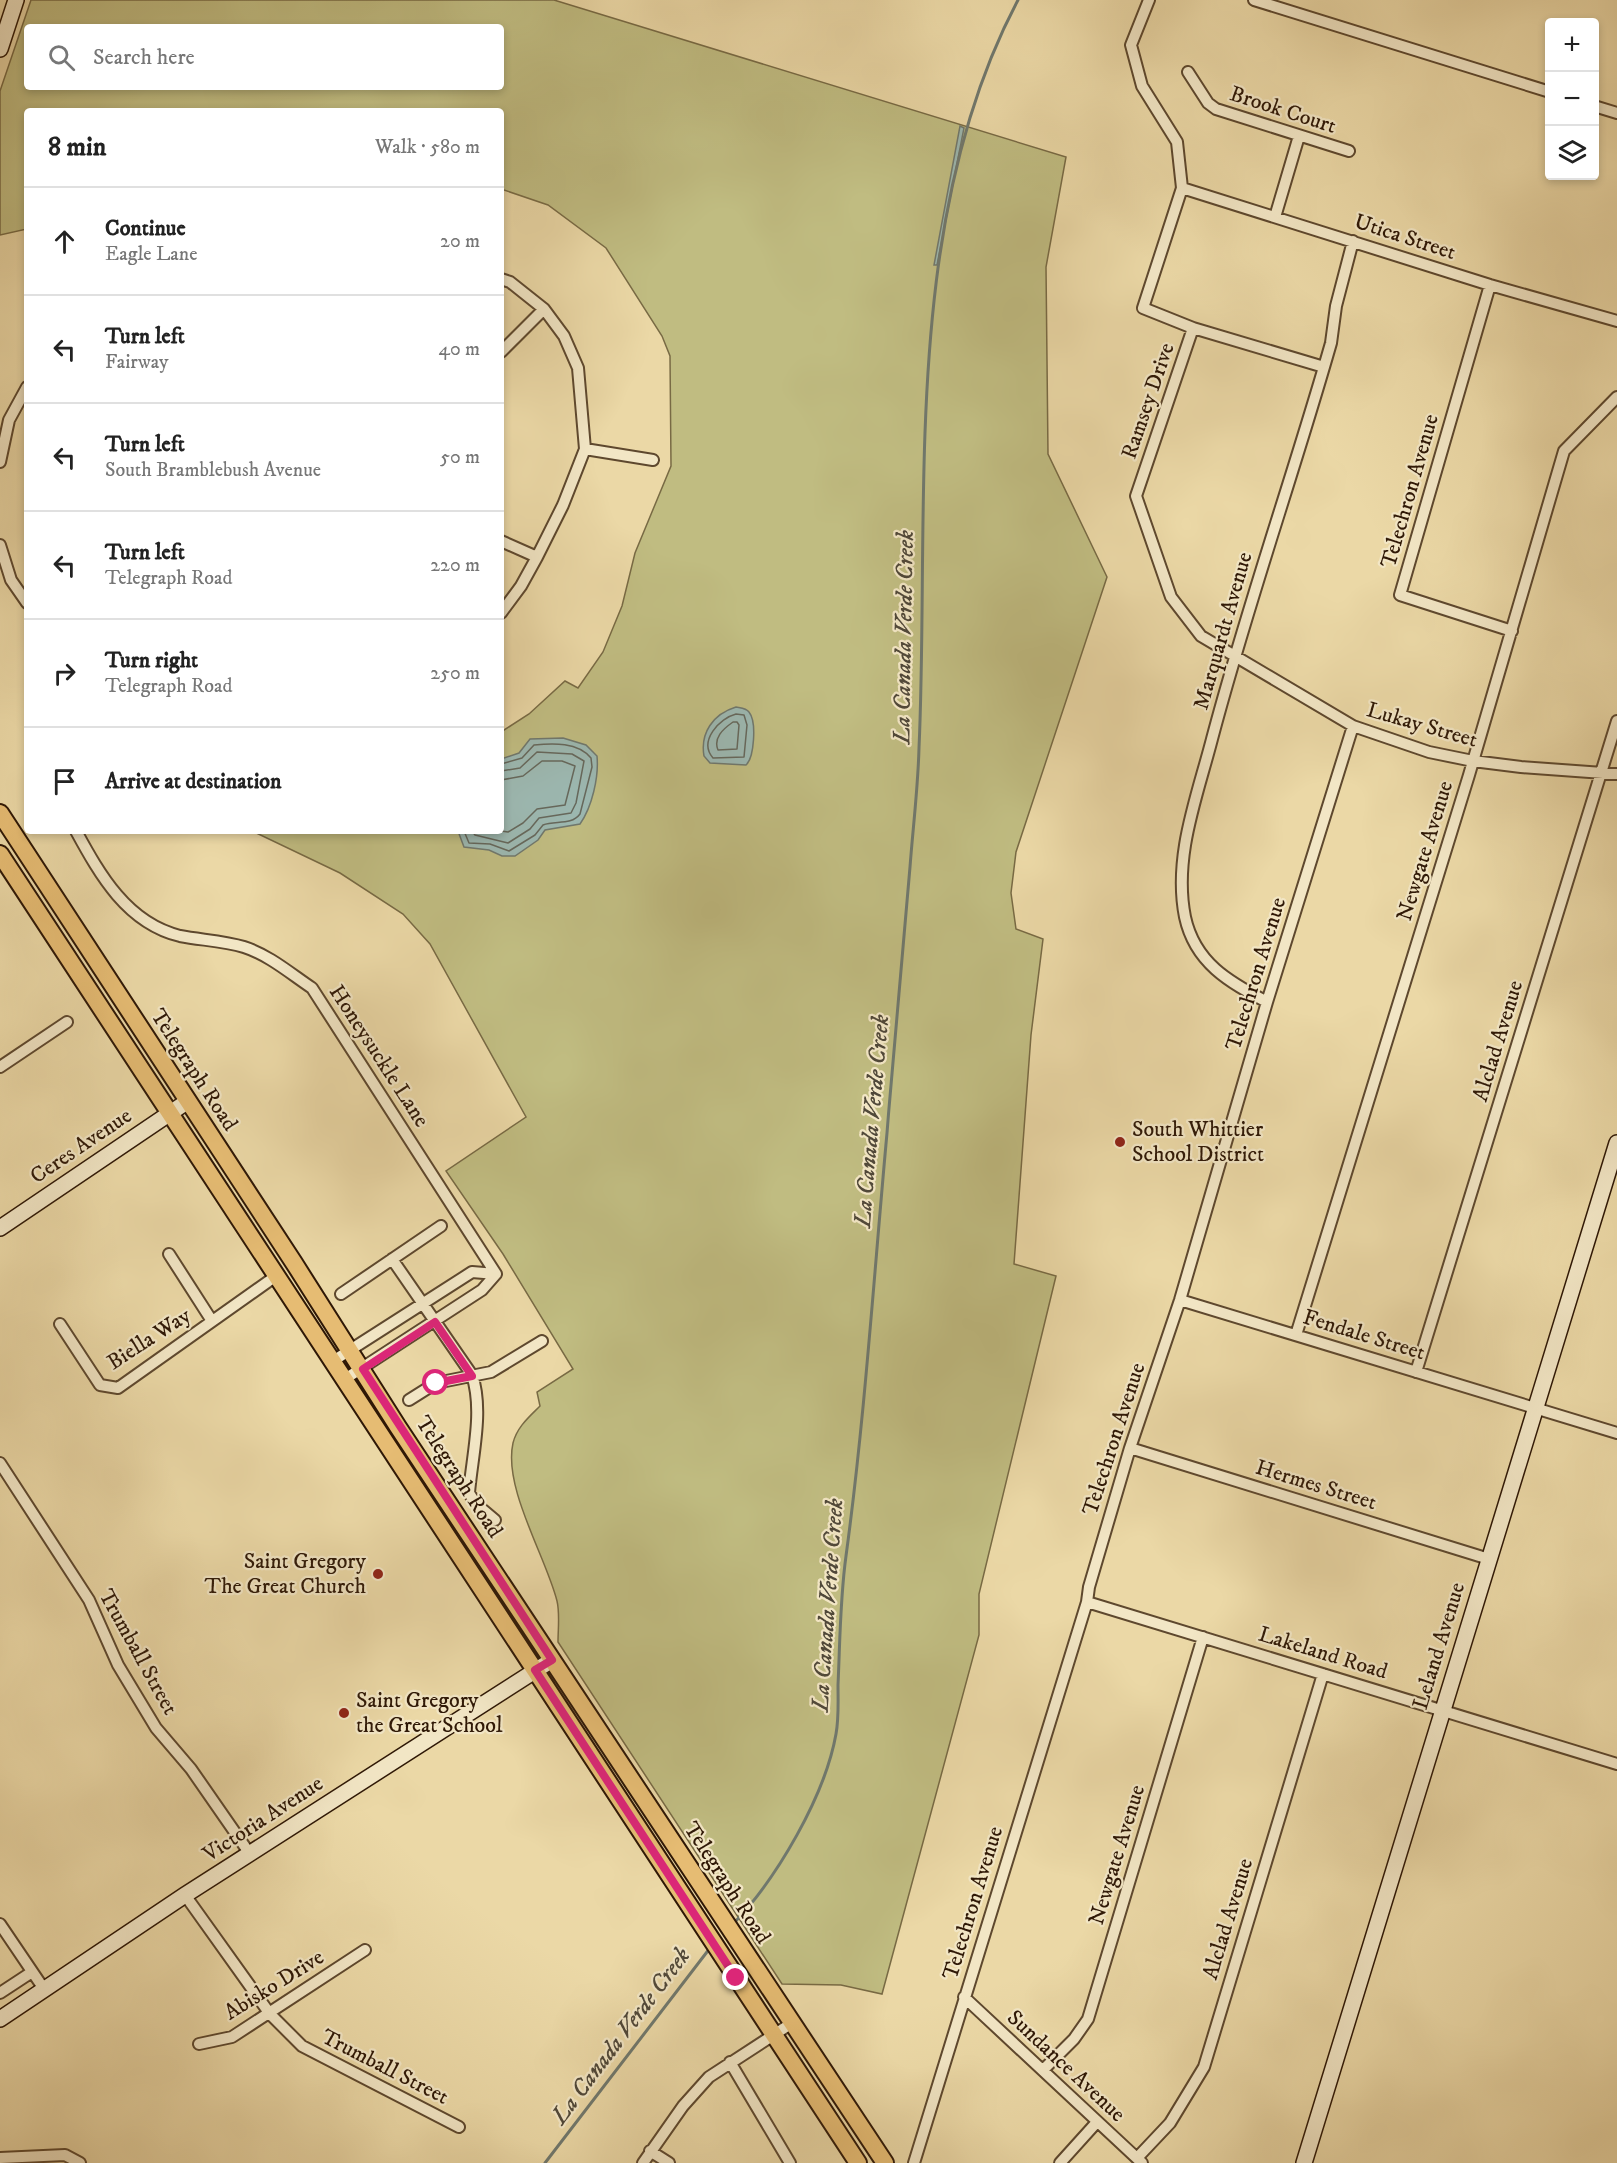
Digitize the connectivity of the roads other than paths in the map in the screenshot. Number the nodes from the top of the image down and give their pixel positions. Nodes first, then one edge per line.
1 (16, 0) edge
2 (1149, 0) edge
3 (1254, 0) edge
4 (0, 49) edge
5 (1188, 72) dead end
6 (1545, 90) edge
7 (1599, 108) edge
8 (1617, 113) edge
9 (1299, 136) junction
10 (1349, 151) dead end
11 (1182, 188) junction
12 (1275, 217) junction
13 (1353, 241) junction
14 (504, 280) edge
15 (1490, 285) junction
16 (544, 309) junction
17 (1617, 321) edge
18 (1193, 328) junction
19 (504, 349) edge
20 (1324, 367) junction
21 (24, 391) edge
22 (1617, 396) edge
23 (1613, 410) edge
24 (4, 417) edge
25 (585, 449) junction
26 (653, 460) dead end
27 (0, 462) edge
28 (504, 542) edge
29 (0, 545) edge
30 (537, 557) junction
31 (24, 599) edge
32 (504, 609) edge
33 (1512, 631) junction
34 (1234, 656) junction
35 (1617, 721) edge
36 (1353, 726) junction
37 (1473, 762) junction
38 (1602, 771) junction
39 (1617, 774) edge
40 (0, 813) edge
41 (78, 834) edge
42 (0, 854) edge
43 (1267, 1002) junction
44 (67, 1022) dead end
45 (0, 1067) edge
46 (188, 1101) junction
47 (171, 1112) junction
48 (1617, 1143) edge
49 (441, 1226) dead end
50 (0, 1228) edge
51 (169, 1254) dead end
52 (392, 1259) junction
53 (496, 1274) junction
54 (276, 1276) junction
55 (340, 1294) dead end
56 (1180, 1300) junction
57 (422, 1304) junction
58 (212, 1321) junction
59 (435, 1322) junction
60 (60, 1324) dead end
61 (1296, 1335) junction
62 (542, 1341) dead end
63 (349, 1351) junction
64 (333, 1361) junction
65 (363, 1369) junction
66 (1416, 1371) junction
67 (472, 1376) junction
68 (345, 1379) junction
69 (409, 1400) dead end
70 (1536, 1408) junction
71 (1617, 1433) edge
72 (1130, 1448) junction
73 (0, 1463) edge
74 (495, 1520) dead end
75 (1490, 1559) junction
76 (1088, 1602) junction
77 (1203, 1637) junction
78 (552, 1660) junction
79 (535, 1670) junction
80 (1323, 1674) junction
81 (1443, 1710) junction
82 (1617, 1764) edge
83 (250, 1854) junction
84 (185, 1895) junction
85 (0, 1924) edge
86 (365, 1950) dead end
87 (32, 1972) junction
88 (44, 1989) junction
89 (0, 1992) edge
90 (964, 1997) junction
91 (270, 2014) junction
92 (0, 2019) edge
93 (792, 2023) junction
94 (774, 2035) junction
95 (199, 2044) dead end
96 (730, 2062) junction
97 (1043, 2070) junction
98 (1097, 2122) junction
99 (459, 2127) dead end
100 (650, 2151) junction
101 (0, 2158) edge
102 (1140, 2161) edge
103 (80, 2163) edge
104 (644, 2163) edge
105 (669, 2163) edge
106 (790, 2163) edge
107 (858, 2163) edge
108 (885, 2163) edge
109 (914, 2163) edge
110 (1060, 2163) edge
111 (1304, 2163) edge

1 - 4 street
2 - 11 street, Ramsey Drive
3 - 6 street
5 - 9 street, Brook Court
7 - 8 street
9 - 10 street, Brook Court
9 - 12 street
11 - 12 street, Utica Street
11 - 18 street, Ramsey Drive
12 - 13 street, Utica Street
13 - 15 street, Utica Street
13 - 20 street, Marquardt Avenue
14 - 16 street
15 - 17 street, Utica Street
15 - 33 street, Telechron Avenue
16 - 19 street
16 - 25 street
18 - 20 street
18 - 34 street, Ramsey Drive
20 - 34 street, Marquardt Avenue
21 - 24 street
22 - 23 street, Newgate Avenue
23 - 33 street, Newgate Avenue
24 - 27 street
25 - 26 street
25 - 30 street
28 - 30 street
29 - 31 street
30 - 32 street
33 - 37 street, Newgate Avenue
34 - 36 street, Lukay Street
34 - 43 street, Marquardt Avenue
35 - 38 street, Alclad Avenue
36 - 37 street, Lukay Street
36 - 43 street, Telechron Avenue
37 - 38 street, Lukay Street
37 - 61 street, Newgate Avenue
38 - 39 street, Lukay Street
38 - 66 street, Alclad Avenue
40 - 46 main road, Telegraph Road
41 - 53 street, Honeysuckle Lane
42 - 47 main road, Telegraph Road
43 - 56 street, Telechron Avenue
44 - 45 street
46 - 47 street, Ceres Avenue
46 - 63 main road, Telegraph Road
47 - 50 street, Ceres Avenue
47 - 54 main road, Telegraph Road
48 - 70 street, Leland Avenue
49 - 52 street
51 - 58 street
52 - 55 street
52 - 57 street
53 - 57 street
53 - 59 street
54 - 58 street, Biella Way
54 - 64 main road, Telegraph Road
56 - 61 street, Fendale Street
56 - 72 street, Telechron Avenue
57 - 59 street
57 - 63 street
58 - 60 street, Biella Way
59 - 65 street
59 - 67 street
61 - 66 street, Fendale Street
62 - 67 street
63 - 64 street
63 - 65 main road, Telegraph Road
64 - 68 main road, Telegraph Road
65 - 68 street
65 - 78 main road, Telegraph Road
66 - 70 street, Fendale Street
67 - 69 street
67 - 74 street
68 - 79 main road, Telegraph Road
70 - 71 street, Fendale Street
70 - 75 street, Leland Avenue
72 - 75 street, Hermes Street
72 - 76 street, Telechron Avenue
73 - 83 street, Trumball Street
75 - 81 street, Leland Avenue
76 - 77 street, Lakeland Road
76 - 90 street, Telechron Avenue
77 - 80 street, Lakeland Road
77 - 97 street, Newgate Avenue
78 - 79 street, Victoria Avenue
78 - 93 main road, Telegraph Road
79 - 83 street, Victoria Avenue
79 - 94 main road, Telegraph Road
80 - 81 street, Lakeland Road
80 - 102 street, Alclad Avenue
81 - 82 street, Lakeland Road
81 - 111 street, Leland Avenue
83 - 84 street, Victoria Avenue
84 - 88 street, Victoria Avenue
84 - 91 street, Trumball Street
85 - 87 street
86 - 91 street, Abisko Drive
87 - 88 street
87 - 89 street
88 - 92 street, Victoria Avenue
90 - 97 street, Sundance Avenue
90 - 109 street, Telechron Avenue
91 - 95 street, Abisko Drive
91 - 99 street, Trumball Street
93 - 94 street
93 - 108 main road, Telegraph Road
94 - 96 street
94 - 107 main road, Telegraph Road
96 - 100 street
96 - 106 street
97 - 98 street, Sundance Avenue
98 - 102 street, Sundance Avenue
98 - 110 street
100 - 104 street
100 - 105 street
101 - 103 street

